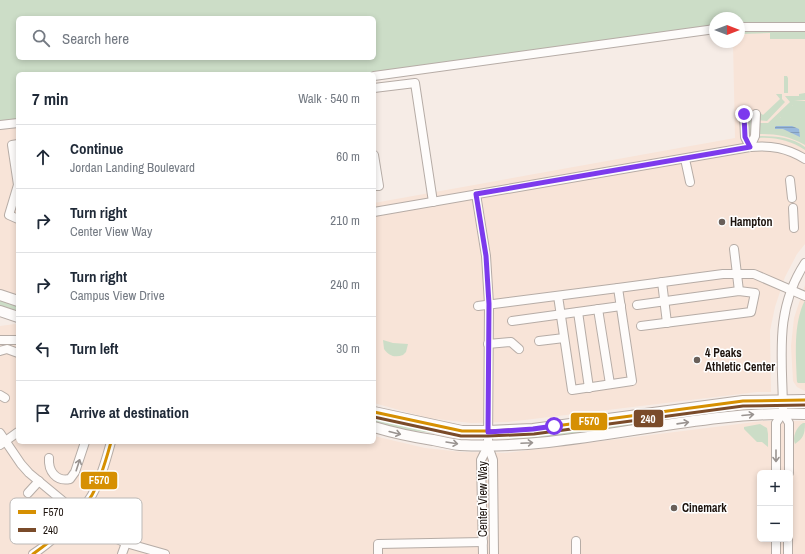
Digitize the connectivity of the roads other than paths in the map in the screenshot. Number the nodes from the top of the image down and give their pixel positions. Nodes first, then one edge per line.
1 (745, 27) edge
2 (805, 27) edge
3 (709, 31) edge
4 (376, 76) edge
5 (376, 88) edge
6 (744, 114) dead end
7 (756, 114) dead end
8 (16, 123) edge
9 (0, 125) edge
10 (16, 144) edge
11 (750, 147) junction
12 (685, 159) junction
13 (805, 159) edge
14 (376, 167) edge
15 (16, 172) edge
16 (790, 180) dead end
17 (690, 182) dead end
18 (376, 186) edge
19 (16, 192) edge
20 (476, 194) junction
21 (792, 198) dead end
22 (433, 202) junction
23 (793, 208) dead end
24 (376, 212) edge
25 (16, 218) edge
26 (794, 228) dead end
27 (734, 250) dead end
28 (805, 263) edge
29 (738, 274) junction
30 (662, 282) junction
31 (618, 288) junction
32 (791, 290) junction
33 (739, 291) junction
34 (0, 295) edge
35 (558, 296) junction
36 (805, 296) edge
37 (16, 300) edge
38 (664, 301) junction
39 (489, 304) junction
40 (637, 305) dead end
41 (478, 306) dead end
42 (621, 306) junction
43 (598, 309) junction
44 (0, 311) edge
45 (578, 312) junction
46 (561, 314) junction
47 (16, 316) edge
48 (512, 320) dead end
49 (667, 323) junction
50 (641, 326) dead end
51 (564, 338) junction
52 (0, 340) edge
53 (16, 340) edge
54 (539, 342) dead end
55 (488, 344) junction
56 (519, 348) dead end
57 (0, 351) edge
58 (16, 352) edge
59 (610, 384) junction
60 (589, 388) junction
61 (783, 399) junction
62 (805, 400) edge
63 (376, 412) edge
64 (783, 413) junction
65 (805, 414) edge
66 (376, 428) edge
67 (488, 432) junction
68 (0, 433) edge
69 (16, 433) edge
70 (3, 442) edge
71 (84, 444) edge
72 (109, 444) edge
73 (488, 446) junction
74 (49, 458) dead end
75 (776, 470) edge
76 (789, 470) edge
77 (39, 481) junction
78 (28, 494) dead end
79 (60, 498) edge
80 (89, 498) edge
81 (576, 541) dead end
82 (483, 542) junction
83 (776, 542) edge
84 (788, 542) edge
85 (46, 544) edge
86 (125, 544) edge
87 (132, 544) edge
88 (33, 554) edge
89 (122, 554) edge
90 (165, 554) edge
91 (378, 554) edge
92 (483, 554) edge
93 (494, 554) edge
94 (576, 554) edge
95 (776, 554) edge
96 (788, 554) edge

1 - 2 street
3 - 4 street
5 - 22 street
6 - 11 street
7 - 11 street
8 - 9 street
10 - 15 street
11 - 12 street
11 - 13 street
12 - 17 street
12 - 20 street
14 - 18 street
16 - 21 street
19 - 25 street
20 - 22 street
20 - 39 street, Center View Way
22 - 24 street
23 - 26 street
27 - 29 street
28 - 32 street
29 - 30 street
29 - 32 street
29 - 33 street
30 - 31 street
30 - 38 street
31 - 35 street
31 - 42 street
32 - 36 street
32 - 61 street
33 - 38 street
33 - 49 street
34 - 37 main road
35 - 39 street
35 - 46 street
38 - 40 street
38 - 49 street
39 - 41 street
39 - 55 street, Center View Way
42 - 43 street
42 - 59 street
43 - 45 street
43 - 59 street
44 - 47 main road
45 - 46 street
45 - 60 street
46 - 48 street
46 - 51 street
49 - 50 street
51 - 54 street
51 - 60 street
52 - 53 street
55 - 56 street
55 - 67 street, Center View Way
57 - 58 street
59 - 60 street
61 - 62 main road
61 - 64 street
61 - 67 main road
63 - 67 main road
64 - 65 main road
73 -> 64 main road
64 -> 75 street
64 - 76 street
66 -> 73 main road
67 - 73 street, Center View Way
68 - 70 street
69 - 70 street
70 - 77 street
74 -> 71 street
72 - 80 street
73 - 82 street, Center View Way
73 - 93 street, Center View Way
77 - 78 street
77 - 79 street
81 - 94 street
82 - 91 street
82 - 92 street, Center View Way
83 - 95 street
84 - 96 street
85 - 88 street
86 - 89 street
87 - 90 street

